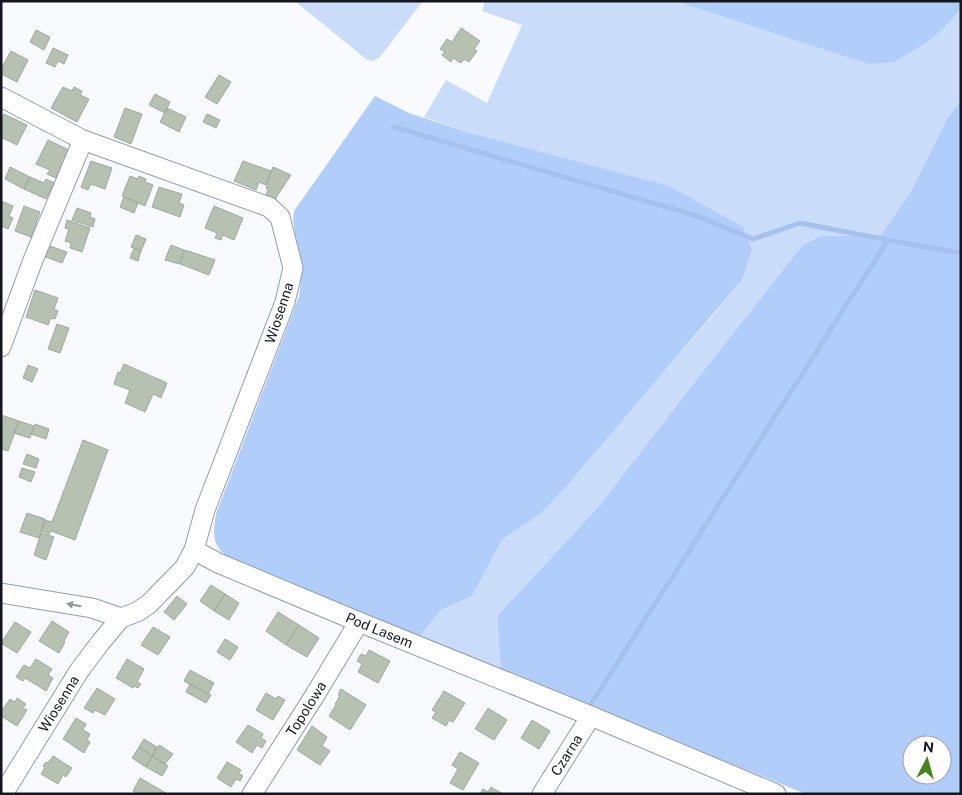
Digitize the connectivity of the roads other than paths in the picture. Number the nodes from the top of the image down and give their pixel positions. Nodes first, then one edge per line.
1 (1, 97) edge
2 (83, 140) junction
3 (1, 346) edge
4 (194, 550) junction
5 (1, 593) edge
6 (121, 618) junction
7 (359, 622) junction
8 (591, 716) junction
9 (3, 794) edge
10 (252, 794) edge
11 (542, 794) edge
12 (776, 794) edge

1 - 2 street, Wiosenna
2 - 3 street
2 - 4 street, Wiosenna
4 - 6 street
4 - 7 street, Pod Lasem
6 -> 5 street
6 - 9 street, Wiosenna
7 - 8 street, Pod Lasem
7 - 10 street, Topolowa
8 - 11 street, Czarna
8 - 12 street, Pod Lasem

